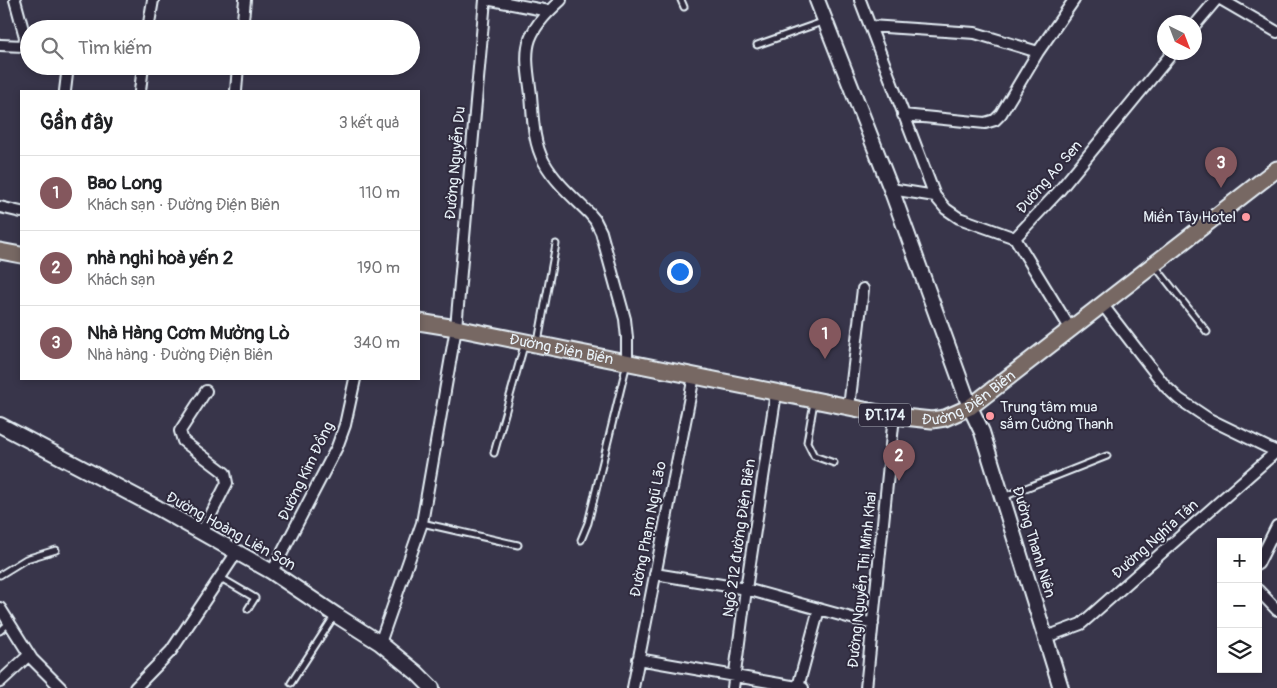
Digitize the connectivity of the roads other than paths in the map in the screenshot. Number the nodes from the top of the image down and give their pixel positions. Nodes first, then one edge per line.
1 (15, 0) edge
2 (153, 0) edge
3 (245, 0) edge
4 (485, 0) edge
5 (491, 0) edge
6 (561, 0) edge
7 (681, 0) edge
8 (817, 0) edge
9 (860, 0) edge
10 (1074, 0) edge
11 (1216, 0) edge
12 (1222, 0) edge
13 (684, 7) dead end
14 (549, 11) junction
15 (1202, 17) edge
16 (20, 20) edge
17 (150, 20) edge
18 (243, 20) edge
19 (826, 21) junction
20 (870, 26) junction
21 (1277, 32) edge
22 (0, 45) edge
23 (757, 45) dead end
24 (20, 47) edge
25 (1038, 52) junction
26 (1166, 60) edge
27 (67, 75) edge
28 (142, 75) edge
29 (237, 75) edge
30 (65, 90) edge
31 (140, 90) edge
32 (236, 90) edge
33 (903, 115) junction
34 (1277, 169) edge
35 (891, 189) junction
36 (935, 196) junction
37 (0, 207) edge
38 (20, 212) edge
39 (1015, 238) junction
40 (556, 244) dead end
41 (0, 251) edge
42 (20, 255) edge
43 (1154, 264) junction
44 (863, 289) dead end
45 (1102, 304) junction
46 (420, 322) edge
47 (456, 328) junction
48 (1070, 328) junction
49 (1207, 332) dead end
50 (531, 343) junction
51 (627, 363) junction
52 (694, 376) junction
53 (355, 380) edge
54 (206, 391) dead end
55 (776, 393) junction
56 (815, 400) junction
57 (970, 406) junction
58 (849, 407) junction
59 (894, 416) junction
60 (0, 425) edge
61 (1277, 452) edge
62 (494, 453) dead end
63 (1107, 456) dead end
64 (834, 463) dead end
65 (1003, 497) junction
66 (422, 523) junction
67 (1277, 526) edge
68 (202, 532) junction
69 (581, 540) dead end
70 (518, 545) dead end
71 (56, 550) dead end
72 (237, 552) junction
73 (1262, 556) edge
74 (272, 572) junction
75 (655, 574) junction
76 (0, 575) edge
77 (221, 578) junction
78 (746, 589) junction
79 (1262, 594) edge
80 (0, 608) edge
81 (248, 609) dead end
82 (819, 609) junction
83 (1277, 610) edge
84 (336, 615) junction
85 (9, 623) junction
86 (873, 624) junction
87 (0, 632) edge
88 (1046, 637) junction
89 (380, 643) junction
90 (30, 656) junction
91 (638, 659) junction
92 (735, 676) junction
93 (0, 682) edge
94 (291, 683) dead end
95 (59, 687) edge
96 (135, 688) edge
97 (432, 688) edge
98 (633, 688) edge
99 (733, 688) edge
100 (800, 688) edge
101 (866, 688) edge
102 (1061, 688) edge

1 - 16 street
2 - 17 street
3 - 18 street
4 - 47 street, Đường Nguyễn Du
5 - 14 street
6 - 14 street
7 - 13 lane
8 - 19 main road, Đường Thanh Niên
9 - 20 street
10 - 25 street
11 - 15 street
12 - 21 street
14 - 51 street
19 - 23 lane
19 - 35 main road, Đường Thanh Niên
20 - 25 street
20 - 33 street
22 - 24 street
25 - 33 street
26 - 39 street, Đường Ao Sen
27 - 30 street
28 - 31 street
29 - 32 street
33 - 36 street
34 - 43 main road, Đường Điện Biên / ĐT.174
35 - 36 street
35 - 57 main road, Đường Thanh Niên
36 - 39 street
37 - 38 street
39 - 48 street
40 - 50 lane
41 - 42 main road
43 - 45 main road, Đường Điện Biên / ĐT.174
43 - 49 lane
44 - 58 street
45 - 48 main road, Đường Điện Biên / ĐT.174
45 - 61 street
46 - 47 main road, Đường Điện Biên / ĐT.174
47 - 50 main road, Đường Điện Biên / ĐT.174
47 - 66 street, Đường Nguyễn Du
48 - 57 main road, Đường Điện Biên / ĐT.174
50 - 51 main road, Đường Điện Biên / ĐT.174
50 - 62 lane
51 - 52 main road, Đường Điện Biên / ĐT.174
51 - 69 lane
52 - 55 main road, Đường Điện Biên / ĐT.174
52 - 75 street, Đường Phạm Ngũ Lão
53 - 74 street, Đường Kim Đồng
54 - 68 street
55 - 56 main road, Đường Điện Biên / ĐT.174
55 - 78 street, Ngõ 212 đường Điện Biên
56 - 58 main road, Đường Điện Biên / ĐT.174
56 - 64 lane
57 - 59 main road, Đường Điện Biên / ĐT.174
57 - 65 main road, Đường Thanh Niên
58 - 59 main road, Đường Điện Biên / ĐT.174
59 - 86 street, Đường Nguyễn Thị Minh Khai
60 - 68 main road, Đường Hoàng Liên Sơn
61 - 88 street, Đường Nghĩa Tân
63 - 65 lane
65 - 88 main road, Đường Thanh Niên
66 - 70 lane
66 - 89 street, Đường Nguyễn Du
67 - 73 street
68 - 72 main road, Đường Hoàng Liên Sơn
71 - 76 lane
72 - 74 main road, Đường Hoàng Liên Sơn
72 - 77 street
74 - 84 main road, Đường Hoàng Liên Sơn
75 - 78 street
75 - 91 street, Đường Phạm Ngũ Lão
77 - 81 lane
77 - 96 street
78 - 82 street
78 - 92 street, Ngõ 212 đường Điện Biên
79 - 83 street
80 - 85 street
82 - 86 street
82 - 100 street
84 - 89 main road, Đường Hoàng Liên Sơn
84 - 94 lane
85 - 87 lane
85 - 90 street
86 - 101 street, Đường Nguyễn Thị Minh Khai
88 - 102 main road, Đường Thanh Niên
89 - 97 main road, Đường Hoàng Liên Sơn
90 - 93 street
90 - 95 street
91 - 92 street
91 - 98 street, Đường Phạm Ngũ Lão
92 - 99 street, Ngõ 212 đường Điện Biên
92 - 100 street

